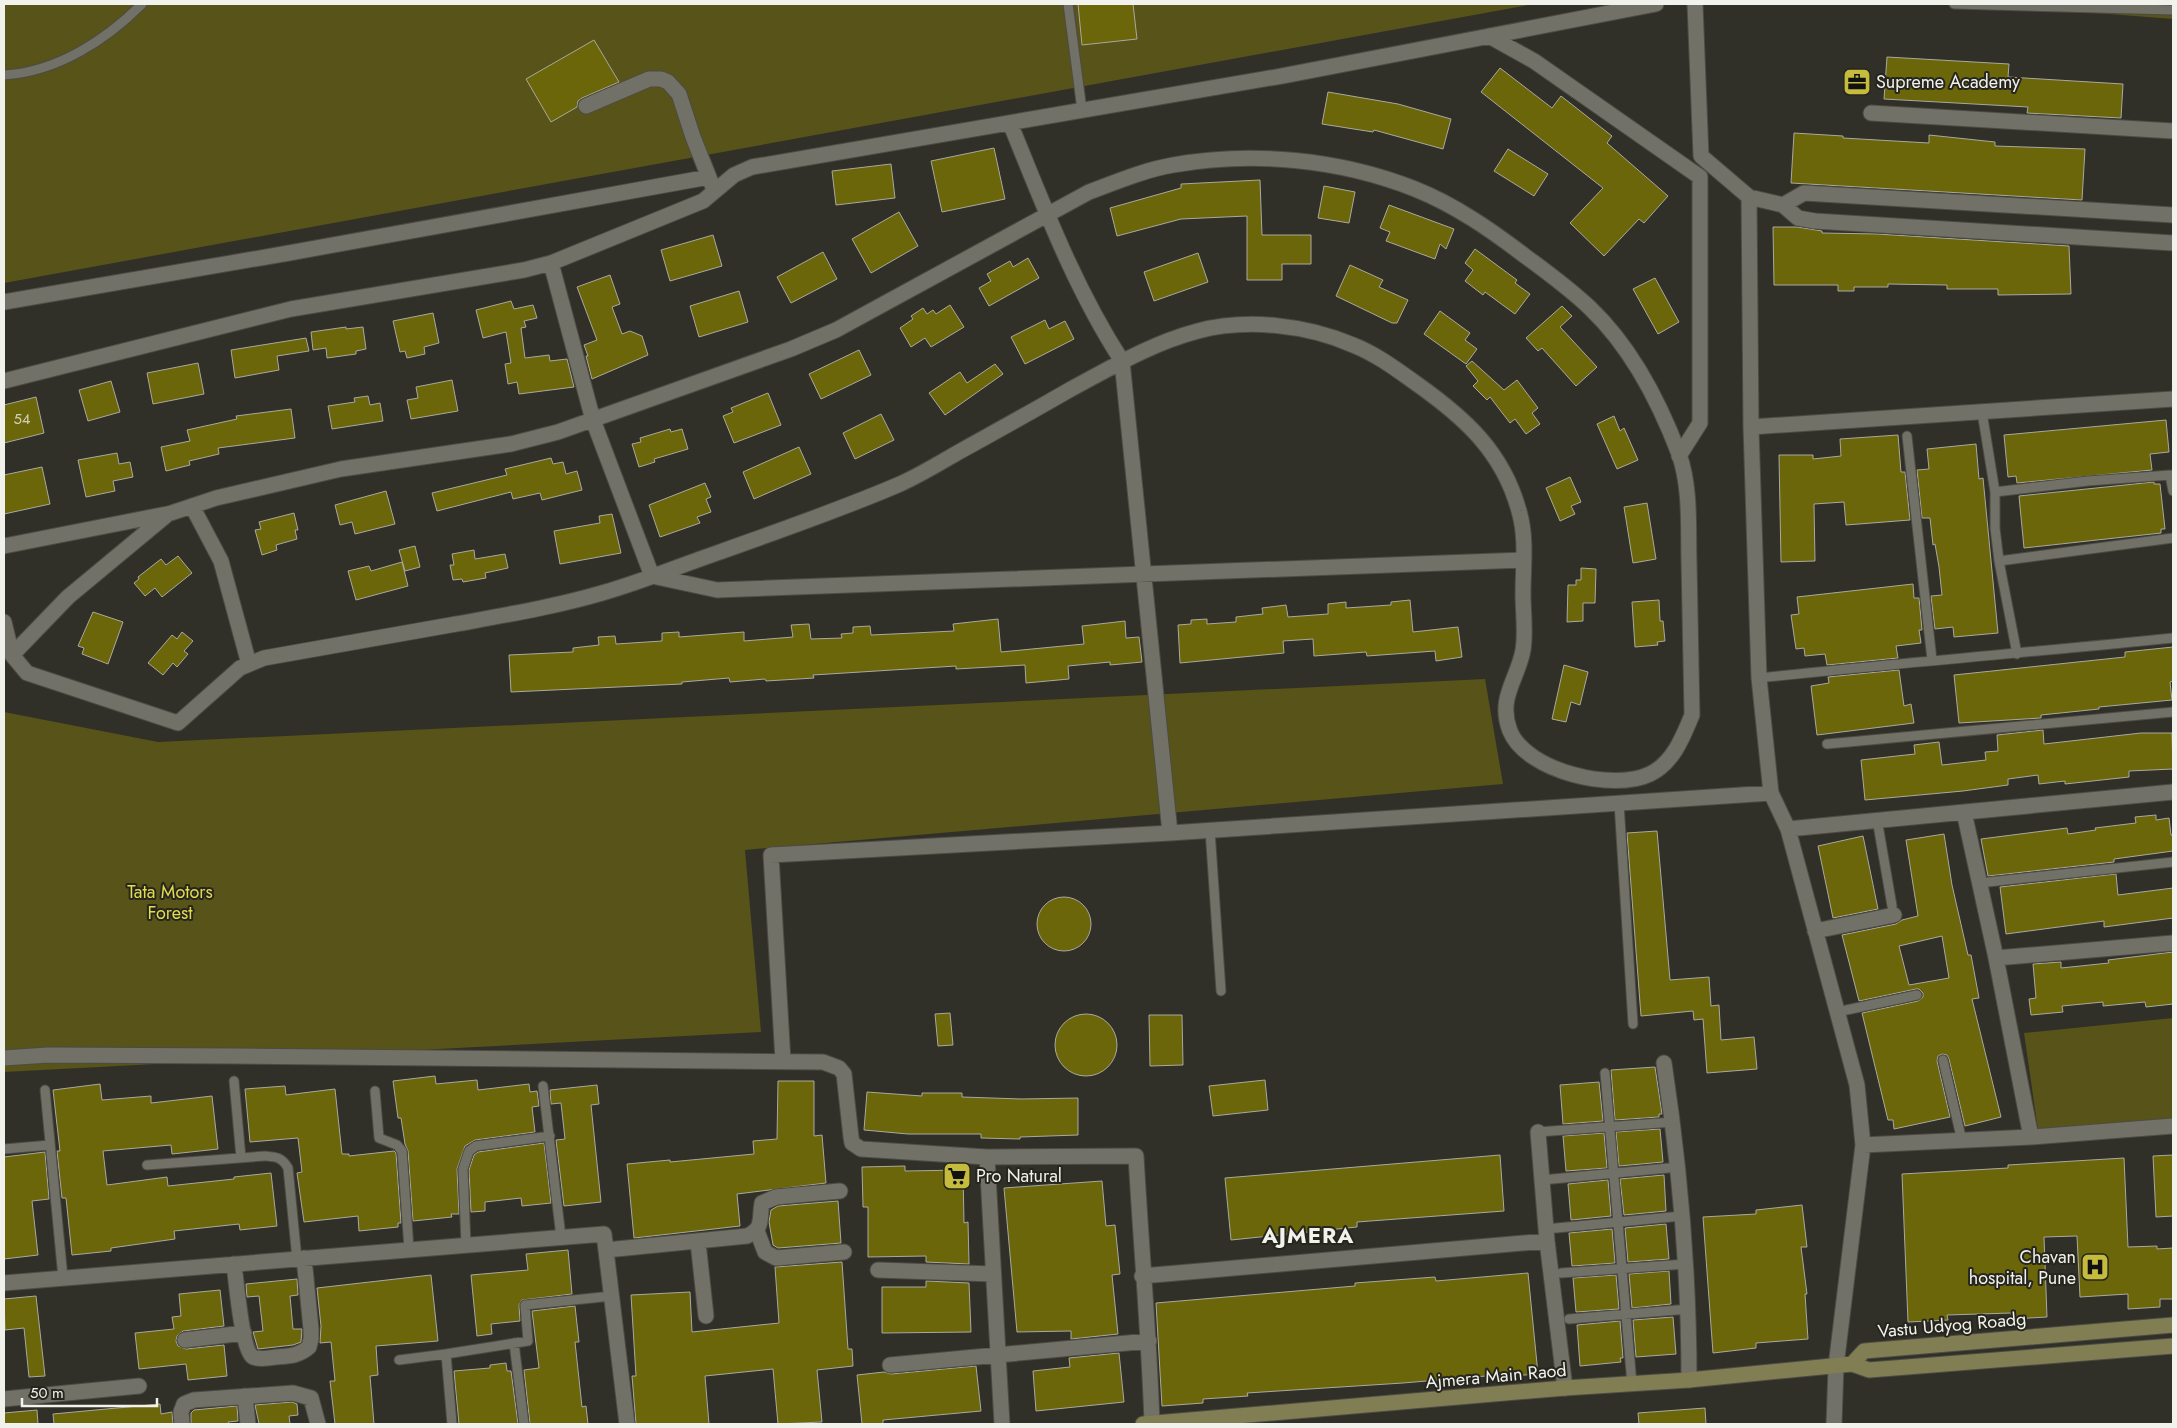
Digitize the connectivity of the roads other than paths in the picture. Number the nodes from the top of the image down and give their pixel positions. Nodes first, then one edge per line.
1 (142, 4) edge
2 (1068, 4) edge
3 (1656, 4) edge
4 (1695, 4) edge
5 (1954, 4) edge
6 (2173, 10) edge
7 (1490, 36) junction
8 (4, 75) edge
9 (586, 106) dead end
10 (1082, 110) junction
11 (1871, 113) dead end
12 (1010, 123) junction
13 (2173, 131) edge
14 (709, 177) junction
15 (715, 191) junction
16 (1749, 198) junction
17 (1903, 200) junction
18 (1783, 204) junction
19 (2056, 208) junction
20 (1047, 213) junction
21 (2173, 215) edge
22 (1899, 226) junction
23 (2056, 236) junction
24 (2173, 243) edge
25 (552, 263) junction
26 (4, 302) edge
27 (1122, 361) junction
28 (4, 381) edge
29 (2173, 400) edge
30 (1982, 412) junction
31 (592, 420) junction
32 (1750, 427) junction
33 (1907, 436) dead end
34 (1680, 456) junction
35 (2172, 475) edge
36 (2173, 491) edge
37 (1995, 492) junction
38 (192, 506) junction
39 (168, 514) junction
40 (2173, 538) edge
41 (4, 546) edge
42 (1523, 560) junction
43 (1999, 561) junction
44 (1144, 574) junction
45 (652, 576) junction
46 (4, 622) edge
47 (2173, 638) edge
48 (2016, 654) junction
49 (12, 655) junction
50 (1932, 660) junction
51 (249, 664) junction
52 (1759, 678) junction
53 (2173, 712) edge
54 (1827, 744) dead end
55 (2173, 792) edge
56 (1771, 794) junction
57 (1619, 803) junction
58 (1964, 812) junction
59 (1876, 819) junction
60 (1788, 829) junction
61 (1210, 830) junction
62 (1170, 832) junction
63 (2173, 862) edge
64 (1980, 883) junction
65 (1893, 910) joint
66 (1815, 930) junction
67 (2173, 942) edge
68 (1996, 958) junction
69 (1221, 991) dead end
70 (1918, 995) dead end
71 (1837, 1012) junction
72 (1633, 1024) dead end
73 (4, 1058) edge
74 (1943, 1060) dead end
75 (783, 1061) junction
76 (1664, 1063) dead end
77 (1605, 1073) dead end
78 (234, 1082) dead end
79 (543, 1086) dead end
80 (45, 1090) dead end
81 (376, 1091) dead end
82 (1673, 1122) junction
83 (2173, 1126) edge
84 (1610, 1127) junction
85 (1538, 1132) joint
86 (550, 1136) junction
87 (2031, 1137) junction
88 (1962, 1141) junction
89 (50, 1145) junction
90 (1863, 1145) junction
91 (4, 1149) edge
92 (987, 1157) junction
93 (241, 1158) junction
94 (147, 1165) dead end
95 (1679, 1167) junction
96 (1614, 1172) junction
97 (1542, 1180) junction
98 (840, 1191) dead end
99 (1682, 1216) junction
100 (1618, 1221) junction
101 (757, 1231) junction
102 (1547, 1235) junction
103 (561, 1237) junction
104 (698, 1242) junction
105 (466, 1245) junction
106 (409, 1249) junction
107 (606, 1250) junction
108 (844, 1252) dead end
109 (300, 1258) junction
110 (234, 1264) junction
111 (1686, 1264) junction
112 (1622, 1268) junction
113 (878, 1270) dead end
114 (1561, 1272) dead end
115 (993, 1274) junction
116 (1142, 1276) junction
117 (63, 1278) junction
118 (4, 1282) edge
119 (612, 1296) junction
120 (1689, 1309) junction
121 (1626, 1314) junction
122 (706, 1316) dead end
123 (1569, 1319) dead end
124 (2173, 1325) edge
125 (244, 1333) junction
126 (185, 1340) dead end
127 (1149, 1341) junction
128 (514, 1343) junction
129 (2173, 1346) edge
130 (446, 1354) junction
131 (998, 1355) junction
132 (399, 1360) dead end
133 (1852, 1364) junction
134 (890, 1365) dead end
135 (1836, 1366) junction
136 (1689, 1380) junction
137 (1632, 1384) junction
138 (139, 1386) dead end
139 (1565, 1388) junction
140 (245, 1396) junction
141 (4, 1398) edge
142 (182, 1424) edge
143 (248, 1424) edge
144 (318, 1424) edge
145 (452, 1424) edge
146 (524, 1424) edge
147 (627, 1424) edge
148 (1002, 1424) edge
149 (1147, 1424) edge
150 (1834, 1424) edge

1 - 8 lane
2 - 10 lane
3 - 7 street
4 - 16 street
5 - 6 lane
7 - 10 street
7 - 34 street
9 - 14 street
10 - 12 street
11 - 13 street
12 - 15 street
12 - 20 street
14 - 15 street
14 - 26 street
15 - 25 street
16 - 18 street
16 - 32 street
17 - 18 street
17 - 19 street
17 - 22 street
18 - 22 street
19 - 21 street
19 - 23 street
20 - 27 street
20 - 31 street
20 - 34 street
22 - 23 street
23 - 24 street
25 - 28 street
25 - 31 street
27 - 42 street
27 - 44 street
27 - 45 street
29 - 30 street
30 - 32 street
30 - 37 lane
31 - 38 street
31 - 45 street
32 - 52 street
33 - 50 lane
34 - 42 street
35 - 36 lane
35 - 37 lane
37 - 43 lane
38 - 39 street
38 - 51 street
39 - 41 street
39 - 49 street
40 - 43 lane
42 - 44 street
43 - 48 lane
44 - 45 street
44 - 62 street
45 - 51 street
46 - 49 street
47 - 48 lane
48 - 50 lane
49 - 51 street
50 - 52 lane
52 - 56 street
53 - 54 lane
55 - 58 street
56 - 57 street
56 - 60 street
57 - 61 street
57 - 72 lane
58 - 59 street
58 - 64 street
59 - 60 street
59 - 65 lane
60 - 66 street
61 - 62 street
61 - 69 lane
62 - 75 street
63 - 64 lane
64 - 68 street
65 - 66 street
66 - 71 street
67 - 68 street
68 - 87 street
70 - 71 lane
71 - 90 street
73 - 75 street
74 - 88 lane
75 - 92 street
76 - 82 street
77 - 84 lane
78 - 93 lane
79 - 86 lane
80 - 89 lane
81 - 106 lane
82 - 84 lane
82 - 95 street
83 - 87 street
84 - 85 lane
84 - 96 lane
85 - 97 street
86 - 103 lane
86 - 105 lane
87 - 88 street
88 - 90 street
89 - 91 lane
89 - 117 lane
90 - 135 street
92 - 115 street
92 - 116 street
93 - 94 lane
93 - 109 lane
95 - 96 lane
95 - 99 street
96 - 97 lane
96 - 100 lane
97 - 102 street
98 - 101 street
99 - 100 lane
99 - 111 street
100 - 102 lane
100 - 112 lane
101 - 104 street
101 - 108 street
102 - 116 street
102 - 139 street
103 - 105 street
103 - 107 street
104 - 107 street
104 - 122 street
105 - 106 street
106 - 109 street
107 - 119 street
109 - 110 street
109 - 125 street
110 - 117 street
110 - 125 street
111 - 112 lane
111 - 120 street
112 - 114 lane
112 - 121 lane
113 - 115 street
115 - 131 street
116 - 127 street
117 - 118 street
119 - 128 lane
119 - 147 street
120 - 121 lane
120 - 136 street
121 - 123 lane
121 - 137 lane
124 - 133 street, Vastu Udyog Roadg
125 - 126 street
127 - 131 street
127 - 149 street
128 - 130 lane
128 - 146 lane
129 - 133 street
130 - 132 lane
130 - 145 lane
131 - 134 street
131 - 148 street
133 - 135 street, Ajmera Main Raod
135 - 136 street, Ajmera Main Raod
135 - 150 street
136 - 137 street, Ajmera Main Raod
137 - 139 street, Ajmera Main Raod
138 - 141 street
139 - 149 street, Ajmera Main Raod
140 - 142 street
140 - 143 street
140 - 144 street

